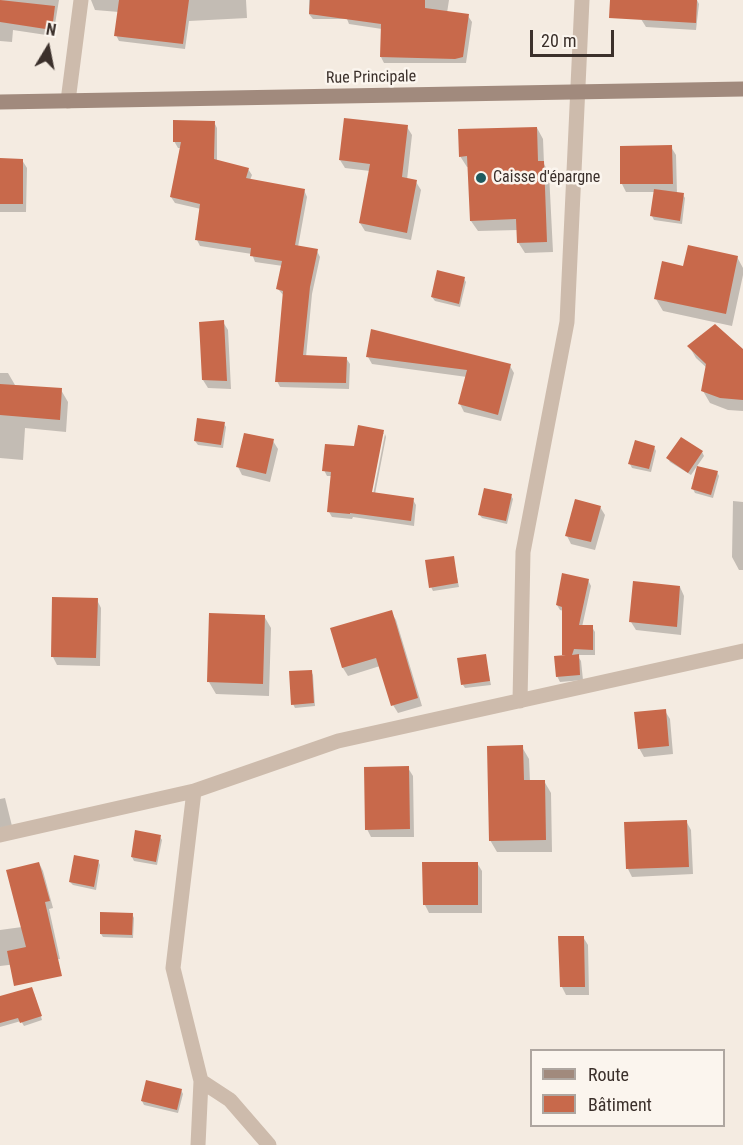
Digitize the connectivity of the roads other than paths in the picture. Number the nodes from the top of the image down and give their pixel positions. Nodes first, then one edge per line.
1 (81, 0) edge
2 (582, 0) edge
3 (743, 89) edge
4 (578, 93) junction
5 (68, 101) junction
6 (0, 102) edge
7 (743, 651) edge
8 (520, 700) junction
9 (194, 792) junction
10 (0, 835) edge
11 (201, 1081) junction
12 (198, 1145) edge
13 (269, 1145) edge

1 - 5 street
2 - 4 street
3 - 4 main road, Rue Principale
4 - 5 main road, Rue Principale
4 - 8 street
5 - 6 main road, Rue Principale
7 - 8 street
8 - 9 street
9 - 10 street
9 - 11 street
11 - 12 street
11 - 13 street

